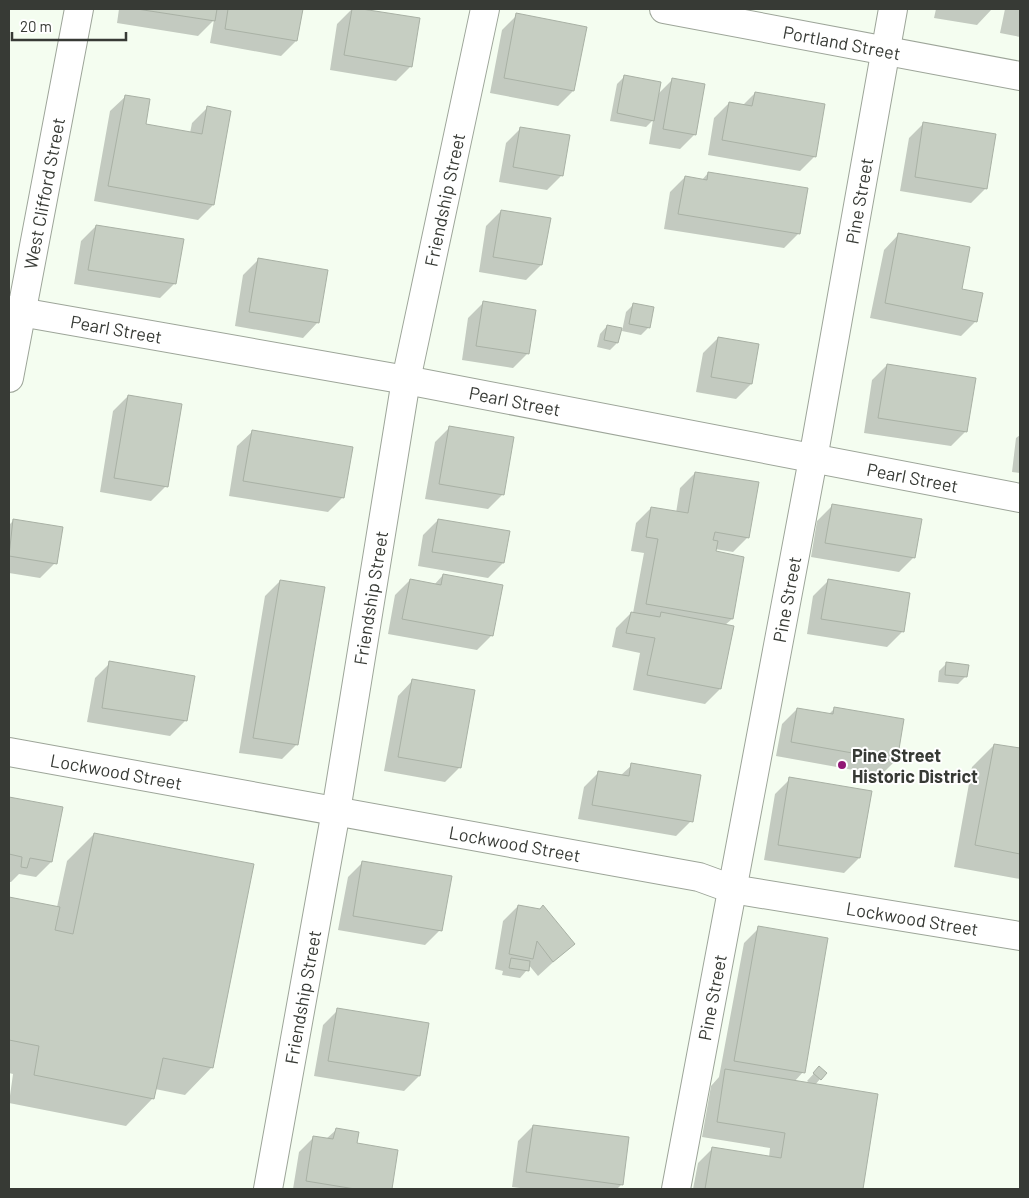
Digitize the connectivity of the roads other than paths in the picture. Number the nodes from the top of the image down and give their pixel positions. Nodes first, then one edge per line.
1 (79, 9) edge
2 (485, 9) edge
3 (664, 9) edge
4 (893, 9) edge
5 (885, 51) junction
6 (1020, 76) edge
7 (15, 312) edge
8 (9, 378) edge
9 (406, 380) junction
10 (813, 459) junction
11 (1020, 498) edge
12 (9, 752) edge
13 (336, 811) junction
14 (732, 889) junction
15 (1020, 936) edge
16 (268, 1189) edge
17 (676, 1189) edge

1 - 7 street, West Clifford Street
2 - 9 street, Friendship Street
3 - 5 street, Portland Street
4 - 5 street, Pine Street
5 - 6 street, Portland Street
5 - 10 street, Pine Street
7 - 8 street, West Clifford Street
7 - 9 street, Pearl Street
9 - 10 street, Pearl Street
9 - 13 street, Friendship Street
10 - 11 street, Pearl Street
10 - 14 street, Pine Street
12 - 13 street, Lockwood Street
13 - 14 street, Lockwood Street
13 - 16 street, Friendship Street
14 - 15 street, Lockwood Street
14 - 17 street, Pine Street

